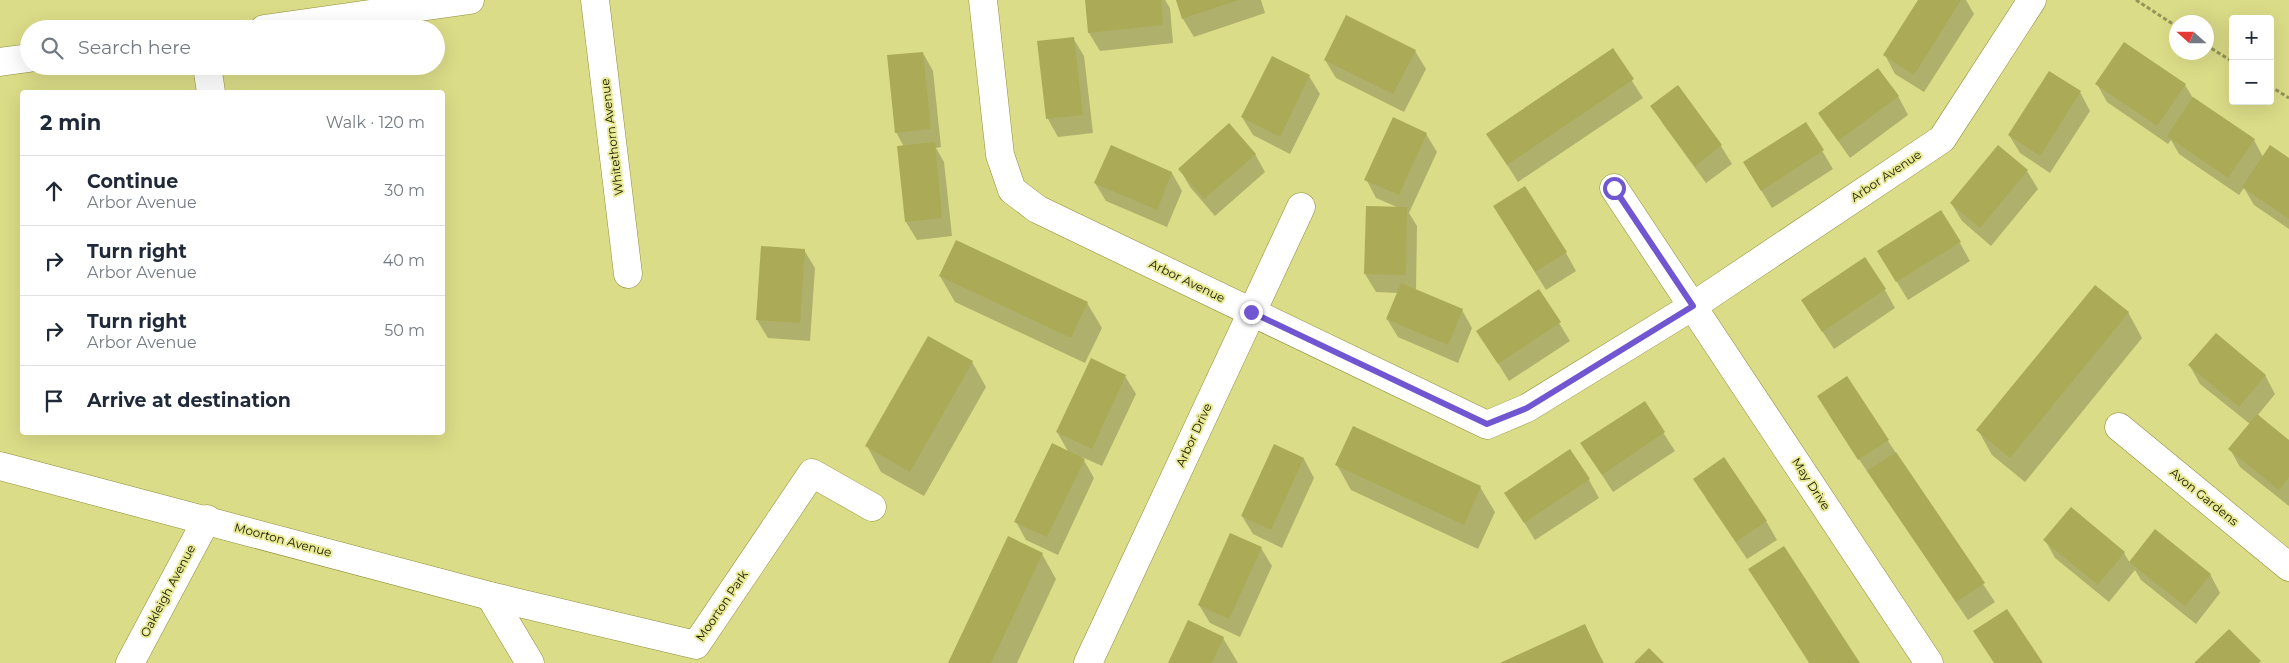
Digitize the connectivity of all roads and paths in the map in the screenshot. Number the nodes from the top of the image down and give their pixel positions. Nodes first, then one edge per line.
1 (470, 0) edge
2 (595, 0) edge
3 (983, 0) edge
4 (2032, 0) edge
5 (2136, 0) edge
6 (328, 20) edge
7 (2169, 21) edge
8 (2214, 50) edge
9 (20, 59) edge
10 (2230, 60) edge
11 (0, 62) edge
12 (208, 75) edge
13 (2274, 89) edge
14 (211, 90) edge
15 (2289, 98) edge
16 (1614, 188) dead end
17 (1301, 207) dead end
18 (628, 274) dead end
19 (1693, 306) junction
20 (1251, 312) junction
21 (2119, 427) dead end
22 (0, 466) edge
23 (872, 507) dead end
24 (207, 519) junction
25 (2289, 567) edge
26 (490, 596) junction
27 (130, 663) edge
28 (530, 663) edge
29 (1088, 663) edge
30 (1929, 663) edge

1 - 6 street
2 - 18 street, Whitethorn Avenue
3 - 20 street, Arbor Avenue
4 - 19 street, Arbor Avenue
5 - 7 path
8 - 10 path
9 - 11 street
12 - 14 street
13 - 15 path
16 - 19 street
17 - 20 street, Arbor Drive
19 - 20 street, Arbor Avenue
19 - 30 street, May Drive
20 - 29 street, Arbor Drive
21 - 25 street, Avon Gardens
22 - 24 street, Moorton Avenue
23 - 26 street, Moorton Park
24 - 26 street, Moorton Avenue
24 - 27 street, Oakleigh Avenue
26 - 28 street

